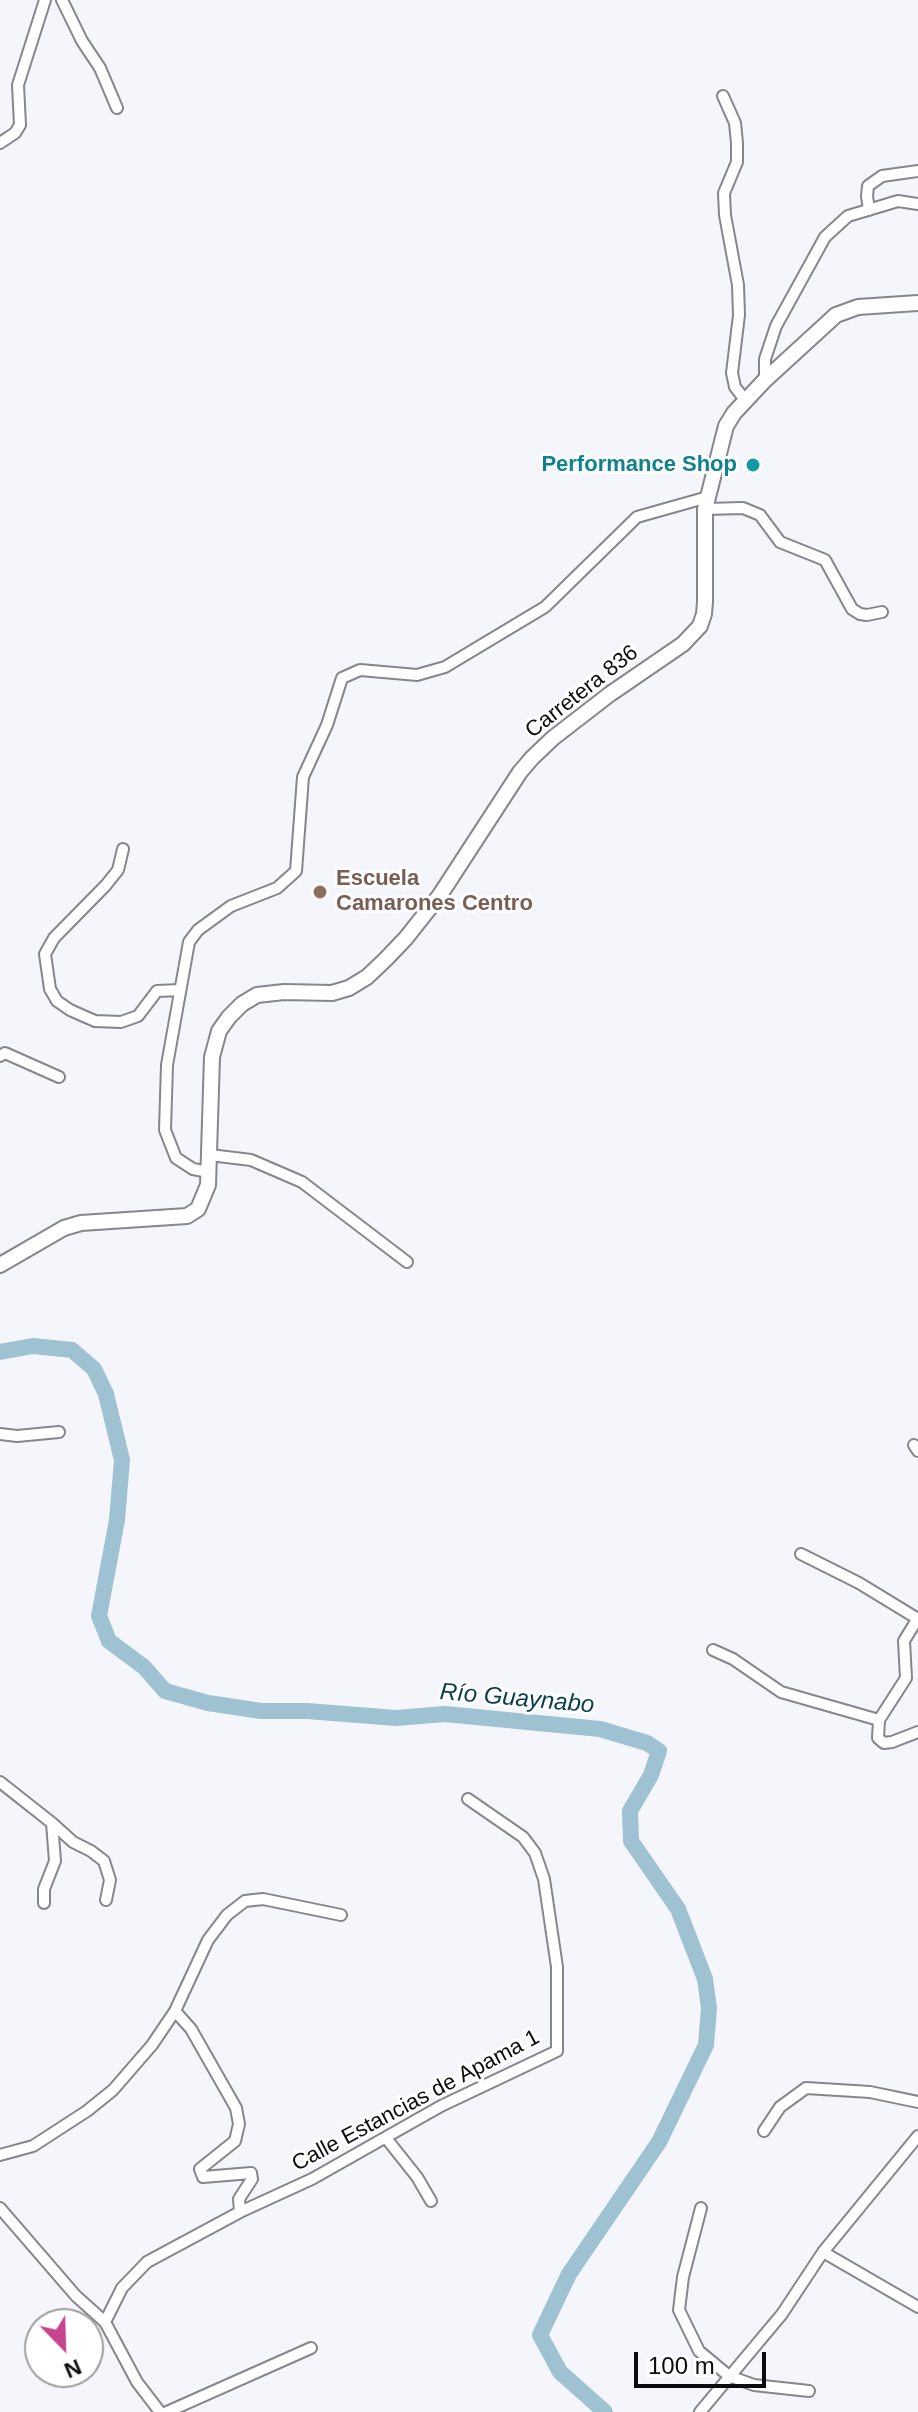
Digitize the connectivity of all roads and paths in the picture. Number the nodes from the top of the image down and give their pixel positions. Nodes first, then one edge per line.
1 (45, 0) edge
2 (62, 0) edge
3 (723, 96) dead end
4 (117, 108) dead end
5 (0, 143) edge
6 (918, 171) edge
7 (918, 204) edge
8 (869, 210) junction
9 (918, 303) edge
10 (765, 380) junction
11 (745, 400) junction
12 (707, 503) junction
13 (882, 612) dead end
14 (123, 849) dead end
15 (180, 990) junction
16 (0, 1056) edge
17 (59, 1077) dead end
18 (210, 1155) junction
19 (209, 1172) junction
20 (407, 1262) dead end
21 (0, 1265) edge
22 (59, 1432) dead end
23 (0, 1434) edge
24 (801, 1554) dead end
25 (918, 1619) edge
26 (713, 1650) dead end
27 (879, 1720) junction
28 (918, 1732) edge
29 (0, 1782) edge
30 (468, 1799) dead end
31 (52, 1823) junction
32 (106, 1900) dead end
33 (44, 1903) dead end
34 (341, 1915) dead end
35 (175, 2011) junction
36 (918, 2102) edge
37 (764, 2131) dead end
38 (918, 2136) edge
39 (386, 2138) junction
40 (0, 2155) edge
41 (431, 2201) dead end
42 (0, 2208) edge
43 (701, 2208) dead end
44 (240, 2212) junction
45 (823, 2252) junction
46 (918, 2307) edge
47 (105, 2322) junction
48 (311, 2348) dead end
49 (729, 2376) junction
50 (809, 2391) dead end
51 (160, 2412) edge
52 (167, 2412) edge
53 (700, 2412) edge

1 - 5 street
2 - 4 street
3 - 11 street
6 - 8 street
7 - 8 street
8 - 10 street
9 - 10 street, Carretera 836
10 - 11 street, Carretera 836
11 - 12 street, Carretera 836
12 - 13 street
12 - 15 street
12 - 18 street, Carretera 836
14 - 15 street
15 - 19 street
16 - 17 street
18 - 19 street, Carretera 836
18 - 20 street
19 - 21 street, Carretera 836
22 - 23 street
24 - 25 street
25 - 27 street
26 - 27 street
27 - 28 street
29 - 31 street
30 - 39 street, Calle Estancias de Apama 1
31 - 32 street
31 - 33 street
34 - 35 street
35 - 40 street
35 - 44 street
36 - 37 street
38 - 45 street
39 - 41 street
39 - 44 street, Calle Estancias de Apama 1
42 - 47 street
43 - 49 street
44 - 47 street, Calle Estancias de Apama 1
45 - 46 street
45 - 49 street
47 - 51 street
48 - 52 street
49 - 50 street
49 - 53 street

